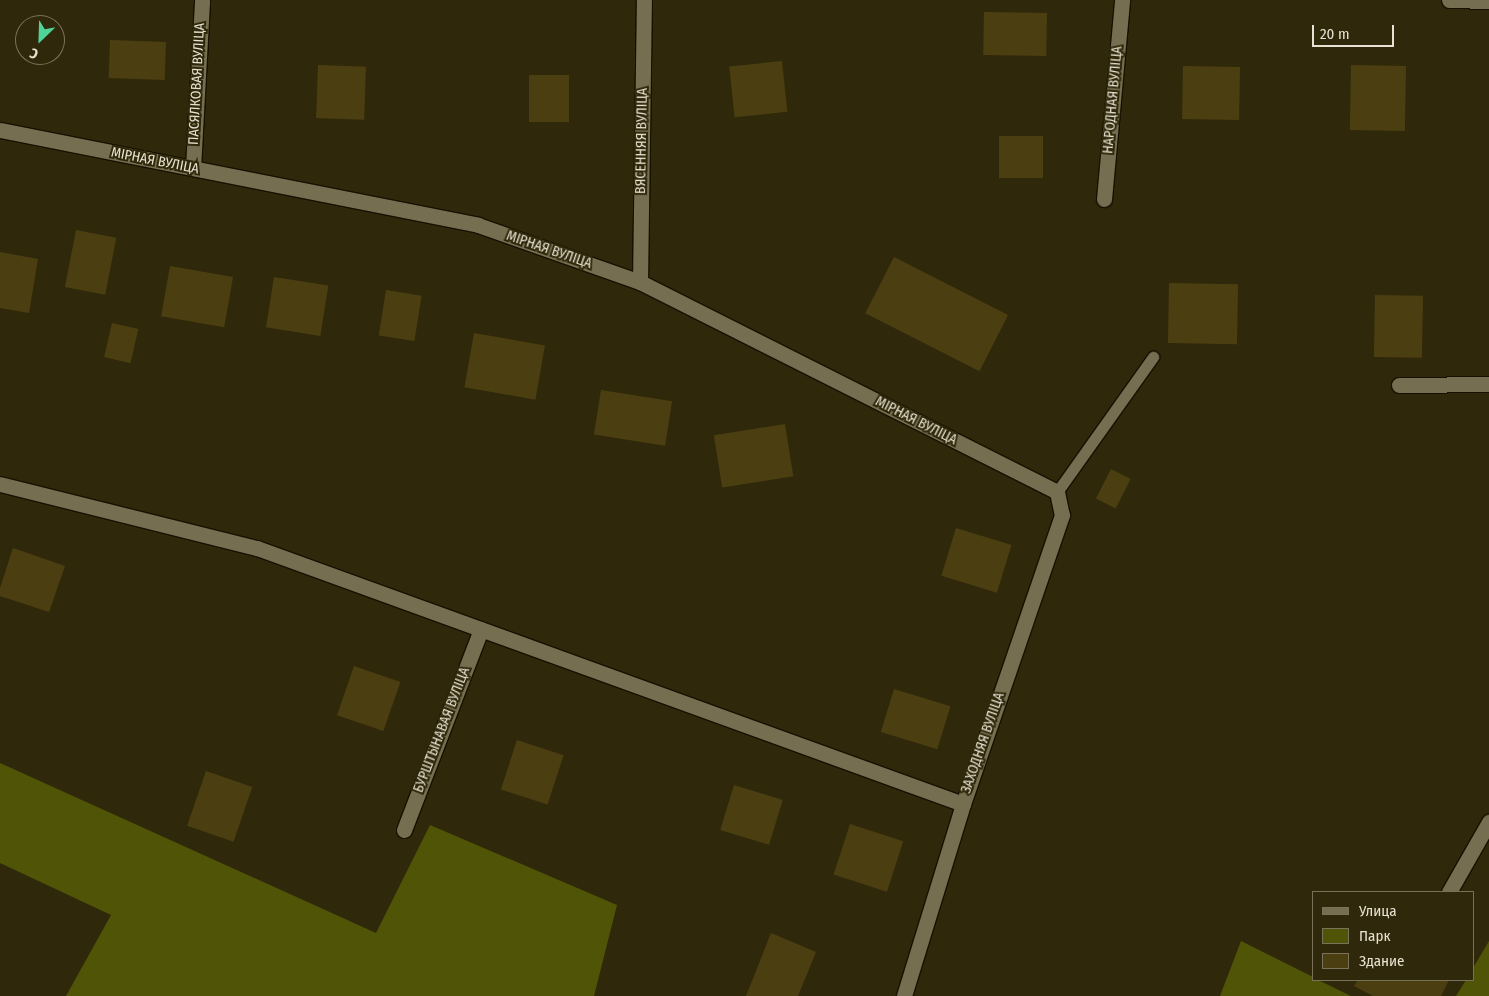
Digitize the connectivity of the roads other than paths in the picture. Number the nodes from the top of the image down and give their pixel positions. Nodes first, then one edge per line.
1 (202, 0) edge
2 (644, 0) edge
3 (1122, 0) edge
4 (1449, 0) edge
5 (1489, 1) edge
6 (0, 130) edge
7 (193, 168) junction
8 (1104, 199) dead end
9 (640, 282) junction
10 (1153, 357) dead end
11 (1489, 384) edge
12 (1399, 385) dead end
13 (0, 484) edge
14 (1056, 492) junction
15 (480, 629) junction
16 (963, 804) junction
17 (1489, 822) edge
18 (404, 830) dead end
19 (1450, 891) edge
20 (904, 996) edge

1 - 7 street, ПАСЯЛКОВАЯ ВУЛІЦА
2 - 9 street, ВЯСЕННЯЯ ВУЛІЦА
3 - 8 street, НАРОДНАЯ ВУЛІЦА
4 - 5 street
6 - 7 street, МІРНАЯ ВУЛІЦА
7 - 9 street, МІРНАЯ ВУЛІЦА
9 - 14 street, МІРНАЯ ВУЛІЦА
10 - 14 lane
11 - 12 street
13 - 15 street
14 - 16 street, ЗАХОДНЯЯ ВУЛІЦА
15 - 16 street
15 - 18 street, БУРШТЫНАВАЯ ВУЛІЦА
16 - 20 street, ЗАХОДНЯЯ ВУЛІЦА
17 - 19 street

